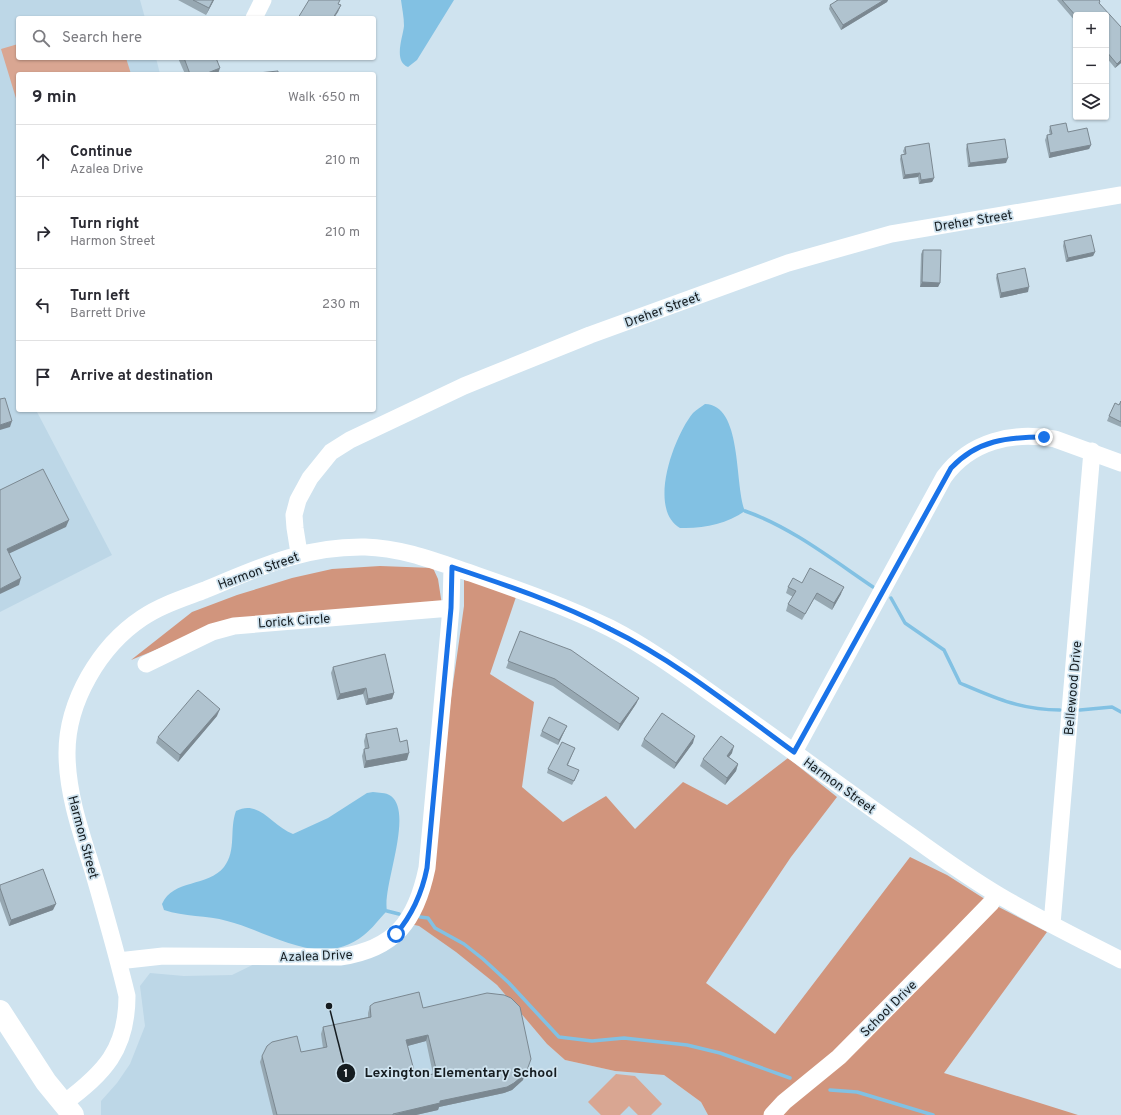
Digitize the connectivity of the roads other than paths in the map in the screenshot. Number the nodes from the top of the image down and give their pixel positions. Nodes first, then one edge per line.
1 (263, 0) edge
2 (255, 16) edge
3 (1121, 195) edge
4 (1092, 451) junction
5 (1121, 463) edge
6 (299, 553) junction
7 (452, 567) junction
8 (451, 608) junction
9 (146, 664) dead end
10 (794, 752) junction
11 (996, 894) junction
12 (1052, 924) junction
13 (1121, 960) edge
14 (118, 961) junction
15 (3, 1022) edge
16 (68, 1109) edge
17 (772, 1115) edge

1 - 2 street
3 - 6 street, Dreher Street
4 - 5 street
4 - 10 street
4 - 12 street, Bellewood Drive
6 - 7 street, Harmon Street
6 - 14 street, Harmon Street
7 - 8 street, Azalea Drive
7 - 10 street, Harmon Street
8 - 9 street, Lorick Circle
8 - 14 street, Azalea Drive
10 - 11 street, Harmon Street
11 - 12 street, Harmon Street
11 - 17 street, School Drive
12 - 13 street, Harmon Street
14 - 16 street, Harmon Street
15 - 16 main road

